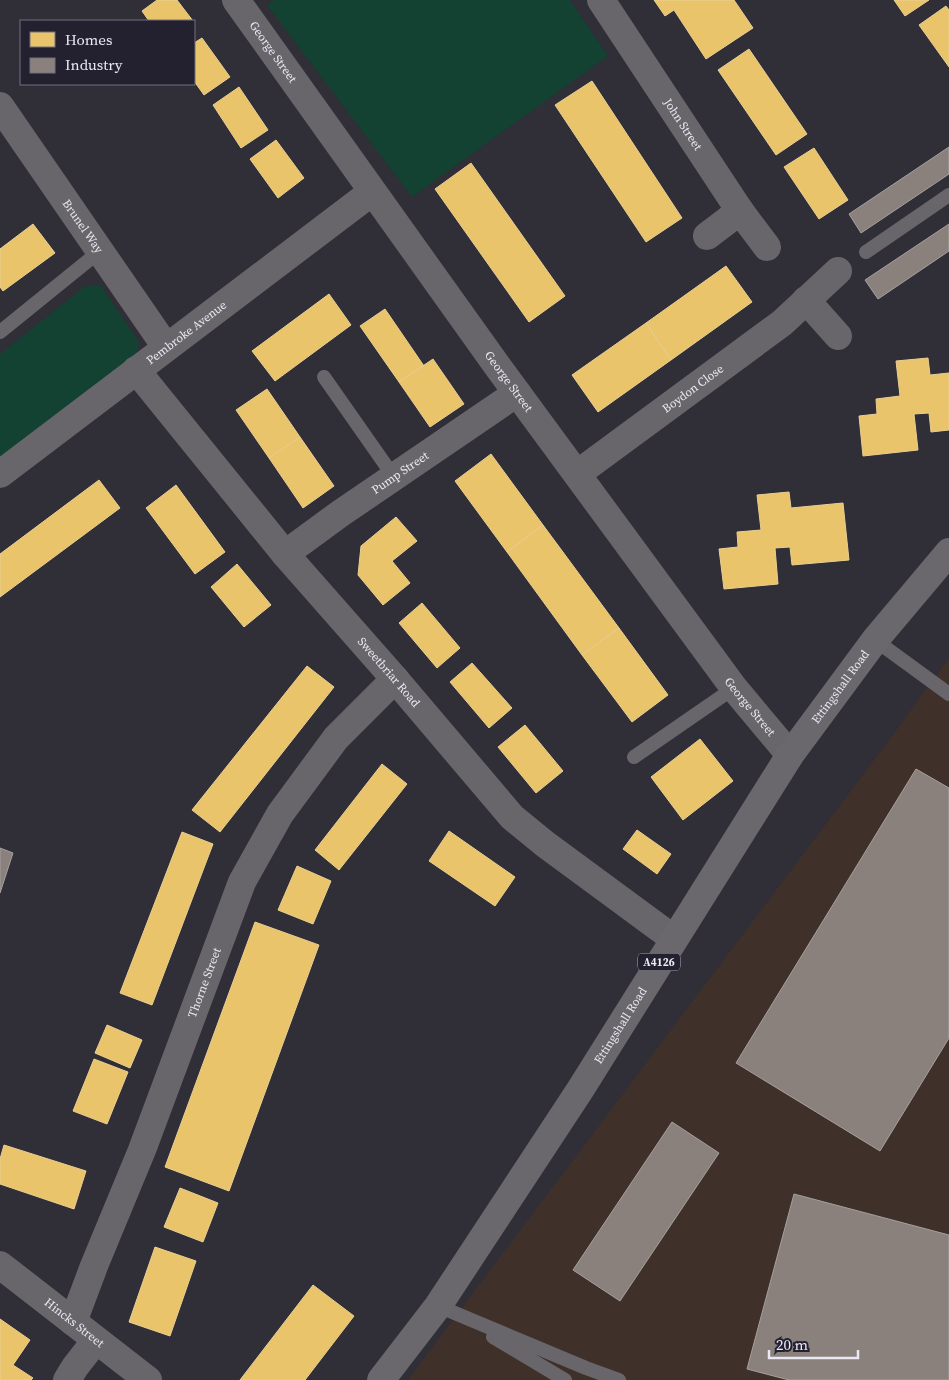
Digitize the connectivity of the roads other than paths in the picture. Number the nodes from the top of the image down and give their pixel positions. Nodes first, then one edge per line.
1 (236, 0) edge
2 (601, 0) edge
3 (0, 106) edge
4 (372, 192) junction
5 (949, 195) edge
6 (740, 212) junction
7 (708, 236) dead end
8 (767, 248) dead end
9 (100, 251) junction
10 (866, 252) dead end
11 (838, 271) dead end
12 (806, 300) junction
13 (0, 332) edge
14 (838, 336) dead end
15 (166, 347) junction
16 (136, 370) junction
17 (324, 377) dead end
18 (517, 393) junction
19 (0, 474) edge
20 (577, 474) junction
21 (394, 477) junction
22 (949, 552) edge
23 (285, 554) junction
24 (875, 640) junction
25 (395, 679) junction
26 (734, 688) junction
27 (949, 694) edge
28 (790, 755) junction
29 (634, 757) dead end
30 (674, 939) junction
31 (0, 1265) edge
32 (438, 1306) junction
33 (74, 1322) junction
34 (96, 1340) junction
35 (67, 1380) edge
36 (148, 1380) edge
37 (381, 1380) edge
38 (565, 1380) edge
39 (619, 1380) edge

1 - 4 street, George Street
2 - 6 street, John Street
3 - 9 street, Brunel Way
4 - 15 street, Pembroke Avenue
4 - 18 street, George Street
5 - 10 lane
6 - 7 street
6 - 8 street, John Street
9 - 13 lane
9 - 15 street, Brunel Way
11 - 12 street, Boydon Close
12 - 14 street
12 - 20 street, Boydon Close
15 - 16 street, Pembroke Avenue
16 - 19 street, Pembroke Avenue
16 - 23 street, Sweetbriar Road
17 - 21 lane
18 - 20 street, George Street
18 - 21 street, Pump Street
20 - 26 street, George Street
21 - 23 street, Pump Street
22 - 24 main road, Ettingshall Road / A4126
23 - 25 street, Sweetbriar Road
24 - 27 lane
24 - 28 main road, Ettingshall Road / A4126
25 - 30 street, Sweetbriar Road
25 - 33 street, Thorne Street
26 - 28 street, George Street
26 - 29 lane
28 - 30 main road, Ettingshall Road / A4126
30 - 32 main road, Ettingshall Road / A4126
31 - 33 street, Hincks Street
32 - 37 main road, Ettingshall Road / A4126
32 - 38 lane
32 - 39 lane
33 - 34 street, Hincks Street
34 - 35 street
34 - 36 street, Hincks Street

